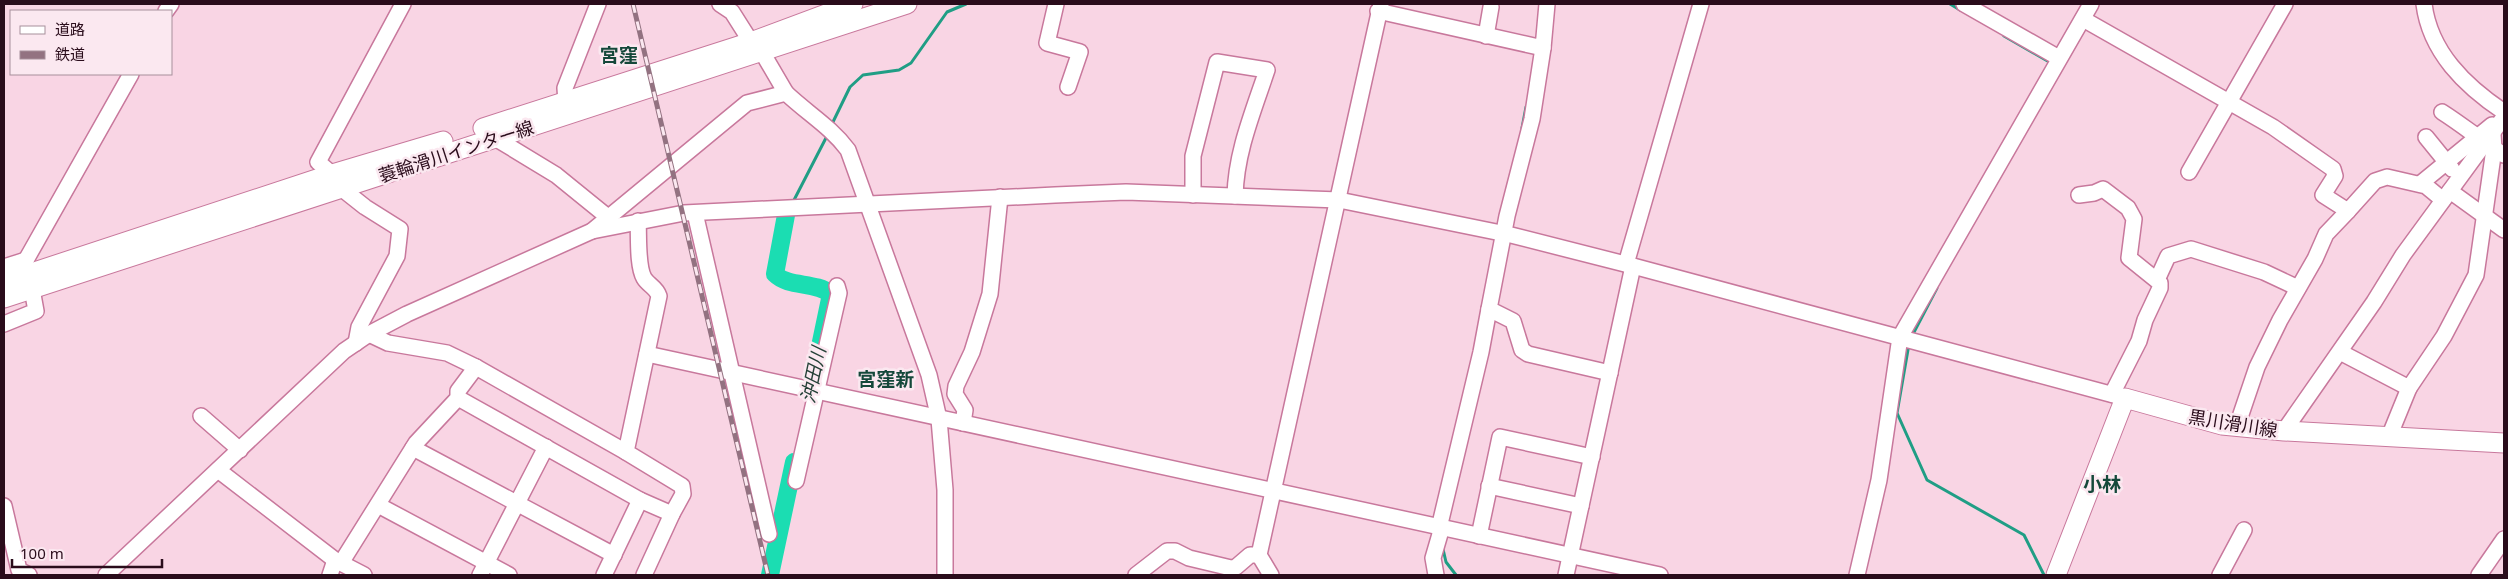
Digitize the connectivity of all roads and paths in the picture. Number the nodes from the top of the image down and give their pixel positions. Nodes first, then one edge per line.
1 (403, 4) edge
2 (598, 4) edge
3 (853, 4) edge
4 (907, 4) edge
5 (1056, 4) edge
6 (1547, 4) edge
7 (1701, 4) edge
8 (1964, 4) edge
9 (2091, 4) edge
10 (2285, 4) edge
11 (2424, 4) edge
12 (730, 7) edge
13 (1491, 7) dead end
14 (1380, 8) edge
15 (2083, 19) junction
16 (1486, 36) junction
17 (756, 47) junction
18 (1544, 48) junction
19 (2060, 58) junction
20 (131, 75) edge
21 (1068, 87) dead end
22 (786, 93) junction
23 (566, 102) junction
24 (2229, 102) junction
25 (2442, 112) dead end
26 (2504, 115) edge
27 (2426, 137) dead end
28 (495, 138) junction
29 (2491, 144) edge
30 (2446, 162) junction
31 (2189, 172) dead end
32 (2460, 178) junction
33 (336, 181) junction
34 (2420, 184) junction
35 (1193, 195) junction
36 (2079, 195) dead end
37 (2447, 195) junction
38 (1235, 196) junction
39 (1000, 197) junction
40 (1338, 200) junction
41 (869, 203) junction
42 (2348, 211) junction
43 (695, 213) junction
44 (2486, 217) junction
45 (609, 218) junction
46 (638, 221) junction
47 (2504, 230) edge
48 (592, 231) junction
49 (1504, 234) junction
50 (1630, 265) junction
51 (4, 267) edge
52 (2157, 280) junction
53 (4, 282) edge
54 (29, 282) junction
55 (837, 286) dead end
56 (2298, 288) junction
57 (4, 298) edge
58 (1489, 309) junction
59 (4, 313) edge
60 (4, 324) edge
61 (369, 334) junction
62 (1900, 337) junction
63 (356, 343) junction
64 (2340, 352) junction
65 (647, 354) junction
66 (476, 367) junction
67 (733, 373) junction
68 (1610, 373) junction
69 (2409, 388) junction
70 (817, 391) junction
71 (2119, 396) junction
72 (458, 398) junction
73 (201, 416) dead end
74 (939, 419) junction
75 (963, 423) junction
76 (2237, 426) junction
77 (2284, 432) junction
78 (2388, 437) junction
79 (2504, 443) edge
80 (546, 447) junction
81 (413, 448) junction
82 (240, 450) junction
83 (626, 452) junction
84 (1592, 457) junction
85 (218, 470) junction
86 (796, 481) dead end
87 (1489, 486) junction
88 (1273, 491) junction
89 (640, 500) junction
90 (517, 504) junction
91 (378, 505) junction
92 (4, 506) edge
93 (1581, 506) junction
94 (672, 514) junction
95 (1439, 528) junction
96 (2244, 530) dead end
97 (769, 534) dead end
98 (1479, 536) junction
99 (2504, 539) edge
100 (614, 555) junction
101 (1259, 555) junction
102 (1570, 556) junction
103 (338, 562) junction
104 (483, 569) edge
105 (29, 575) edge
106 (106, 575) edge
107 (330, 575) edge
108 (364, 575) edge
109 (509, 575) edge
110 (604, 575) edge
111 (644, 575) edge
112 (944, 575) edge
113 (1136, 575) edge
114 (1271, 575) edge
115 (1436, 575) edge
116 (1566, 575) edge
117 (1660, 575) edge
118 (1857, 575) edge
119 (2056, 575) edge
120 (2220, 575) edge
121 (2478, 575) edge

1 - 33 street
2 - 23 street
3 - 17 main road, 蓑輪滑川インター線
4 - 17 main road, 蓑輪滑川インター線
5 - 21 street
6 - 18 street
7 - 50 street
8 - 19 street
9 - 15 street
10 - 24 street
11 - 26 street
12 - 17 street
13 - 16 street
14 - 16 street
14 - 40 street
15 - 19 street
15 - 24 street
16 - 18 street
17 - 22 street
17 - 23 main road, 蓑輪滑川インター線
17 - 28 main road, 蓑輪滑川インター線
18 - 49 street
19 - 62 street
20 - 54 street
22 - 41 street
22 - 45 street
23 - 33 main road, 蓑輪滑川インター線
24 - 31 street
24 - 42 street
25 - 29 street
26 - 29 street
27 - 30 street
28 - 33 main road, 蓑輪滑川インター線
28 - 45 street
29 - 30 street
29 - 32 street
29 - 44 street
30 - 32 street
30 - 34 street
32 - 37 street
33 - 54 main road, 蓑輪滑川インター線
33 - 63 street
34 - 37 street
34 - 42 street
35 - 38 street
35 - 38 street
35 - 39 street
36 - 52 street
37 - 44 street
37 - 64 street
38 - 40 street
39 - 41 street
39 - 75 street
40 - 49 street
40 - 88 street
41 - 43 street
41 - 74 street
42 - 56 street
43 - 46 street
43 - 67 street
44 - 47 street
44 - 69 street
45 - 48 street
46 - 48 street
46 - 65 street
48 - 61 street
49 - 50 street
49 - 58 street
50 - 62 street
50 - 68 street
51 - 54 street
52 - 56 street
52 - 71 street
53 - 54 main road, 蓑輪滑川インター線
54 - 57 main road, 蓑輪滑川インター線
54 - 59 street
54 - 60 street
55 - 70 street
56 - 76 street
58 - 68 street
58 - 95 street
61 - 63 street
61 - 66 street
62 - 71 street
62 - 118 street
63 - 82 street
64 - 69 street
64 - 77 street
65 - 67 street
65 - 83 street
66 - 72 street
66 - 83 street
67 - 70 street
67 - 97 street
68 - 84 street
69 - 78 street
70 - 74 street
70 - 86 street
71 - 76 main road, 黒川滑川線
71 - 119 main road
72 - 80 street
72 - 81 street
73 - 82 street
74 - 75 street
74 - 112 street
75 - 88 street
76 - 77 main road, 黒川滑川線
77 - 78 main road, 黒川滑川線
78 - 79 main road, 黒川滑川線
80 - 89 street
80 - 90 street
81 - 90 street
81 - 91 street
82 - 85 street
83 - 94 street
84 - 87 street
84 - 93 street
85 - 103 street
85 - 106 street
87 - 93 street
87 - 98 street
88 - 95 street
88 - 101 street
89 - 94 street
89 - 100 street
90 - 100 street
90 - 104 street
91 - 103 street
91 - 104 street
92 - 105 street
93 - 102 street
94 - 111 street
95 - 98 street
95 - 115 street
96 - 120 street
98 - 102 street
99 - 121 street
100 - 110 street
101 - 113 street
101 - 114 street
102 - 116 street
102 - 117 street
103 - 107 street
103 - 108 street
104 - 109 street

